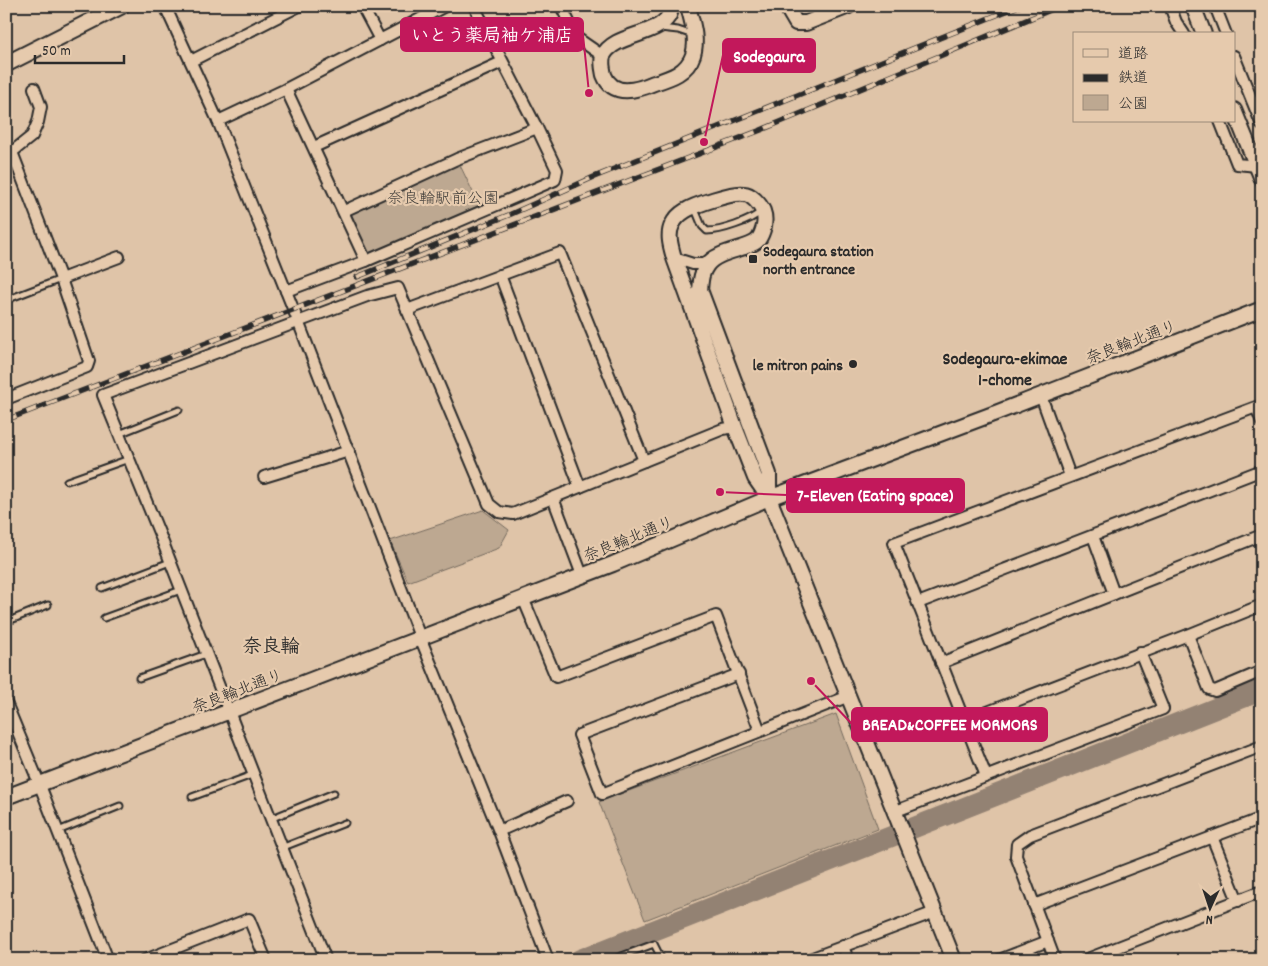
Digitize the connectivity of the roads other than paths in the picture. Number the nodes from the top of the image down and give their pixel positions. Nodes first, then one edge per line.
1 (121, 6) edge
2 (165, 6) edge
3 (299, 6) edge
4 (362, 6) edge
5 (445, 6) edge
6 (474, 6) edge
7 (561, 6) edge
8 (671, 6) edge
9 (688, 6) edge
10 (786, 6) edge
11 (849, 6) edge
12 (1170, 6) edge
13 (1193, 6) edge
14 (1215, 6) edge
15 (654, 28) junction
16 (1183, 32) edge
17 (1203, 32) edge
18 (1225, 32) edge
19 (695, 35) junction
20 (380, 40) junction
21 (603, 56) junction
22 (1236, 60) edge
23 (191, 61) junction
24 (502, 62) junction
25 (6, 64) edge
26 (34, 88) dead end
27 (286, 89) junction
28 (1258, 106) edge
29 (1236, 115) edge
30 (218, 122) junction
31 (1220, 122) edge
32 (1262, 125) edge
33 (537, 128) junction
34 (314, 148) junction
35 (9, 154) edge
36 (1260, 169) edge
37 (695, 207) junction
38 (762, 210) junction
39 (344, 211) junction
40 (119, 257) dead end
41 (674, 258) junction
42 (366, 261) junction
43 (708, 264) junction
44 (500, 275) junction
45 (61, 279) junction
46 (286, 291) junction
47 (6, 300) edge
48 (1262, 309) edge
49 (407, 310) junction
50 (298, 321) junction
51 (1041, 396) junction
52 (6, 400) edge
53 (179, 410) dead end
54 (1262, 422) edge
55 (735, 427) junction
56 (119, 434) junction
57 (349, 451) junction
58 (129, 459) junction
59 (644, 461) junction
60 (1262, 470) edge
61 (1070, 476) junction
62 (264, 477) dead end
63 (67, 481) dead end
64 (580, 487) junction
65 (553, 498) junction
66 (769, 498) junction
67 (1262, 535) edge
68 (1093, 536) junction
69 (170, 561) junction
70 (582, 575) junction
71 (102, 588) dead end
72 (181, 590) junction
73 (1114, 594) junction
74 (523, 598) junction
75 (918, 604) junction
76 (48, 605) dead end
77 (1262, 605) edge
78 (104, 618) dead end
79 (6, 622) edge
80 (1188, 635) junction
81 (420, 637) junction
82 (1140, 652) junction
83 (206, 654) junction
84 (942, 662) junction
85 (1262, 671) edge
86 (739, 674) junction
87 (139, 678) dead end
88 (849, 696) junction
89 (6, 703) edge
90 (228, 713) junction
91 (964, 720) junction
92 (760, 731) junction
93 (1262, 746) edge
94 (252, 775) junction
95 (986, 776) junction
96 (40, 783) junction
97 (334, 793) dead end
98 (6, 797) edge
99 (192, 797) dead end
100 (567, 802) dead end
101 (120, 806) dead end
102 (896, 811) junction
103 (1262, 818) edge
104 (270, 820) junction
105 (345, 823) dead end
106 (58, 831) junction
107 (499, 831) junction
108 (1212, 837) junction
109 (281, 848) junction
110 (1262, 892) edge
111 (1238, 900) junction
112 (1034, 905) junction
113 (935, 912) junction
114 (1048, 942) junction
115 (843, 946) junction
116 (108, 960) edge
117 (145, 960) edge
118 (266, 960) edge
119 (326, 960) edge
120 (548, 960) edge
121 (611, 960) edge
122 (662, 960) edge
123 (808, 960) edge
124 (848, 960) edge
125 (954, 960) edge
126 (999, 960) edge
127 (1055, 960) edge
128 (1086, 960) edge

1 - 25 main road
2 - 23 street
3 - 23 street
4 - 20 street
5 - 20 street
6 - 24 street
7 - 21 street
8 - 15 street
9 - 19 street
10 - 11 street
12 - 16 street
13 - 17 street
14 - 18 street
15 - 19 lane
15 - 21 street
19 - 21 street
20 - 27 street
22 - 28 street
23 - 30 street
24 - 33 street
24 - 34 street
26 - 35 street
27 - 30 street
27 - 34 street
28 - 32 street
29 - 36 street
30 - 46 street
31 - 36 street
33 - 39 street
33 - 42 street
34 - 39 street
35 - 45 street
37 - 38 street
37 - 38 lane
37 - 41 street
38 - 43 street
39 - 42 street
40 - 45 street
41 - 43 street
41 - 55 street
42 - 46 street
43 - 66 street
44 - 49 street
44 - 59 street
44 - 64 street
45 - 47 lane
45 - 52 street
46 - 50 street
48 - 51 street, 奈良輪北通り
49 - 50 street
49 - 65 street
50 - 56 street
50 - 57 street
51 - 61 street
51 - 66 street, 奈良輪北通り
53 - 56 lane
54 - 61 street
55 - 59 street
55 - 66 street
56 - 58 street
57 - 62 street
57 - 81 street
58 - 63 lane
58 - 69 street
59 - 64 street
60 - 68 street
61 - 75 street
64 - 65 street
65 - 70 street
66 - 70 street, 奈良輪北通り
66 - 88 street
67 - 73 street
68 - 73 street
68 - 75 street
69 - 71 lane
69 - 72 street
70 - 74 street, 奈良輪北通り
72 - 78 lane
72 - 83 street
73 - 84 street
74 - 81 street, 奈良輪北通り
74 - 86 street
75 - 84 street
76 - 79 lane
77 - 80 street
80 - 82 street
80 - 85 street
81 - 90 street, 奈良輪北通り
81 - 107 street
82 - 91 street
82 - 95 street
83 - 87 lane
83 - 90 street
84 - 91 street
86 - 92 street
86 - 92 street
88 - 92 street
88 - 102 street
89 - 96 street
90 - 94 street
90 - 96 street, 奈良輪北通り
91 - 95 street
93 - 112 street
94 - 99 lane
94 - 104 street
95 - 102 street
96 - 98 street, 奈良輪北通り
96 - 106 street
97 - 104 lane
100 - 107 street
101 - 106 lane
102 - 113 street
103 - 108 street
104 - 109 street
105 - 109 lane
106 - 116 street
107 - 120 street
108 - 111 street
108 - 112 street
109 - 119 street
110 - 111 street
111 - 128 street
112 - 114 street
113 - 115 street
113 - 125 street
114 - 126 street
114 - 127 street
115 - 123 street
115 - 124 street
117 - 118 street
121 - 122 lane

